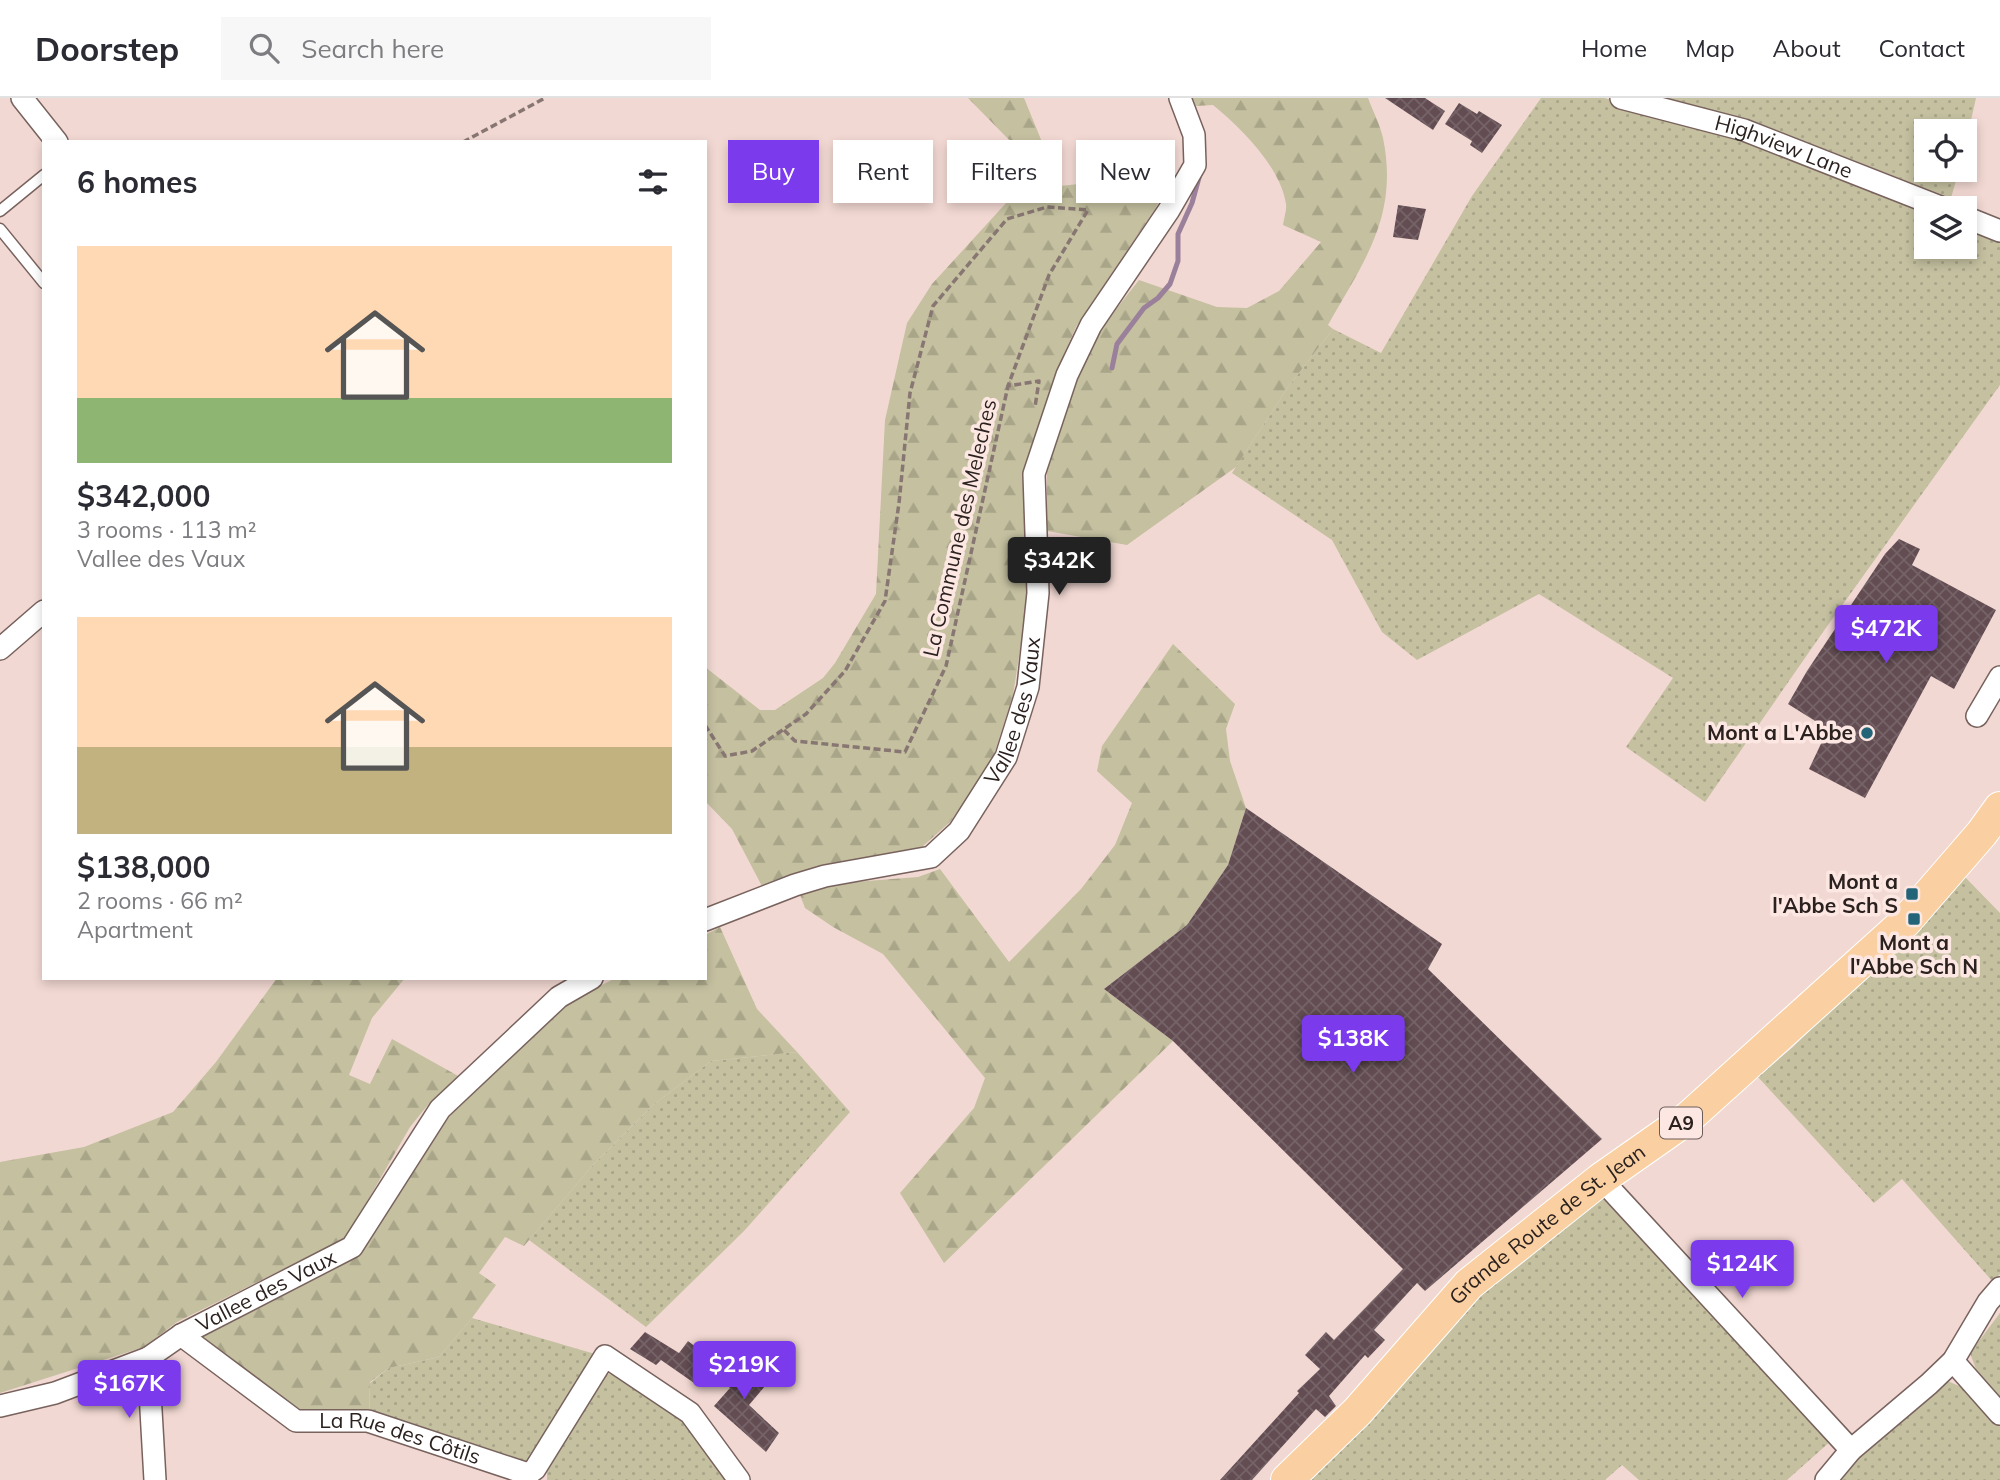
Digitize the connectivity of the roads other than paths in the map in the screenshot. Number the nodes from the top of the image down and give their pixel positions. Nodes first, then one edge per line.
1 (22, 98) edge
2 (1180, 98) edge
3 (1621, 98) edge
4 (55, 140) edge
5 (42, 177) edge
6 (1914, 197) edge
7 (0, 211) edge
8 (1977, 222) edge
9 (0, 229) edge
10 (2000, 231) edge
11 (42, 281) edge
12 (42, 613) edge
13 (0, 649) edge
14 (2000, 677) edge
15 (1977, 716) dead end
16 (2000, 808) edge
17 (707, 919) edge
18 (585, 980) edge
19 (556, 988) edge
20 (1601, 1179) junction
21 (2000, 1288) edge
22 (181, 1335) junction
23 (148, 1359) junction
24 (1953, 1361) junction
25 (0, 1406) edge
26 (2000, 1414) edge
27 (1851, 1450) junction
28 (155, 1480) edge
29 (740, 1480) edge
30 (1287, 1480) edge
31 (1826, 1480) edge

1 - 4 street
2 - 17 street, Vallee des Vaux
3 - 6 street, Highview Lane
5 - 7 lane
8 - 10 street
9 - 11 lane
12 - 13 street
14 - 15 street
16 - 20 main road, Grande Route de St. Jean / A9
18 - 19 street, Vallee des Vaux
19 - 22 street, Vallee des Vaux
20 - 27 street
20 - 30 main road, Grande Route de St. Jean / A9
21 - 24 street
22 - 23 street, Vallee des Vaux
22 - 29 street, La Rue des Côtils
23 - 25 street, Vallee des Vaux
23 - 28 street
24 - 26 street
24 - 27 street
27 - 31 street

